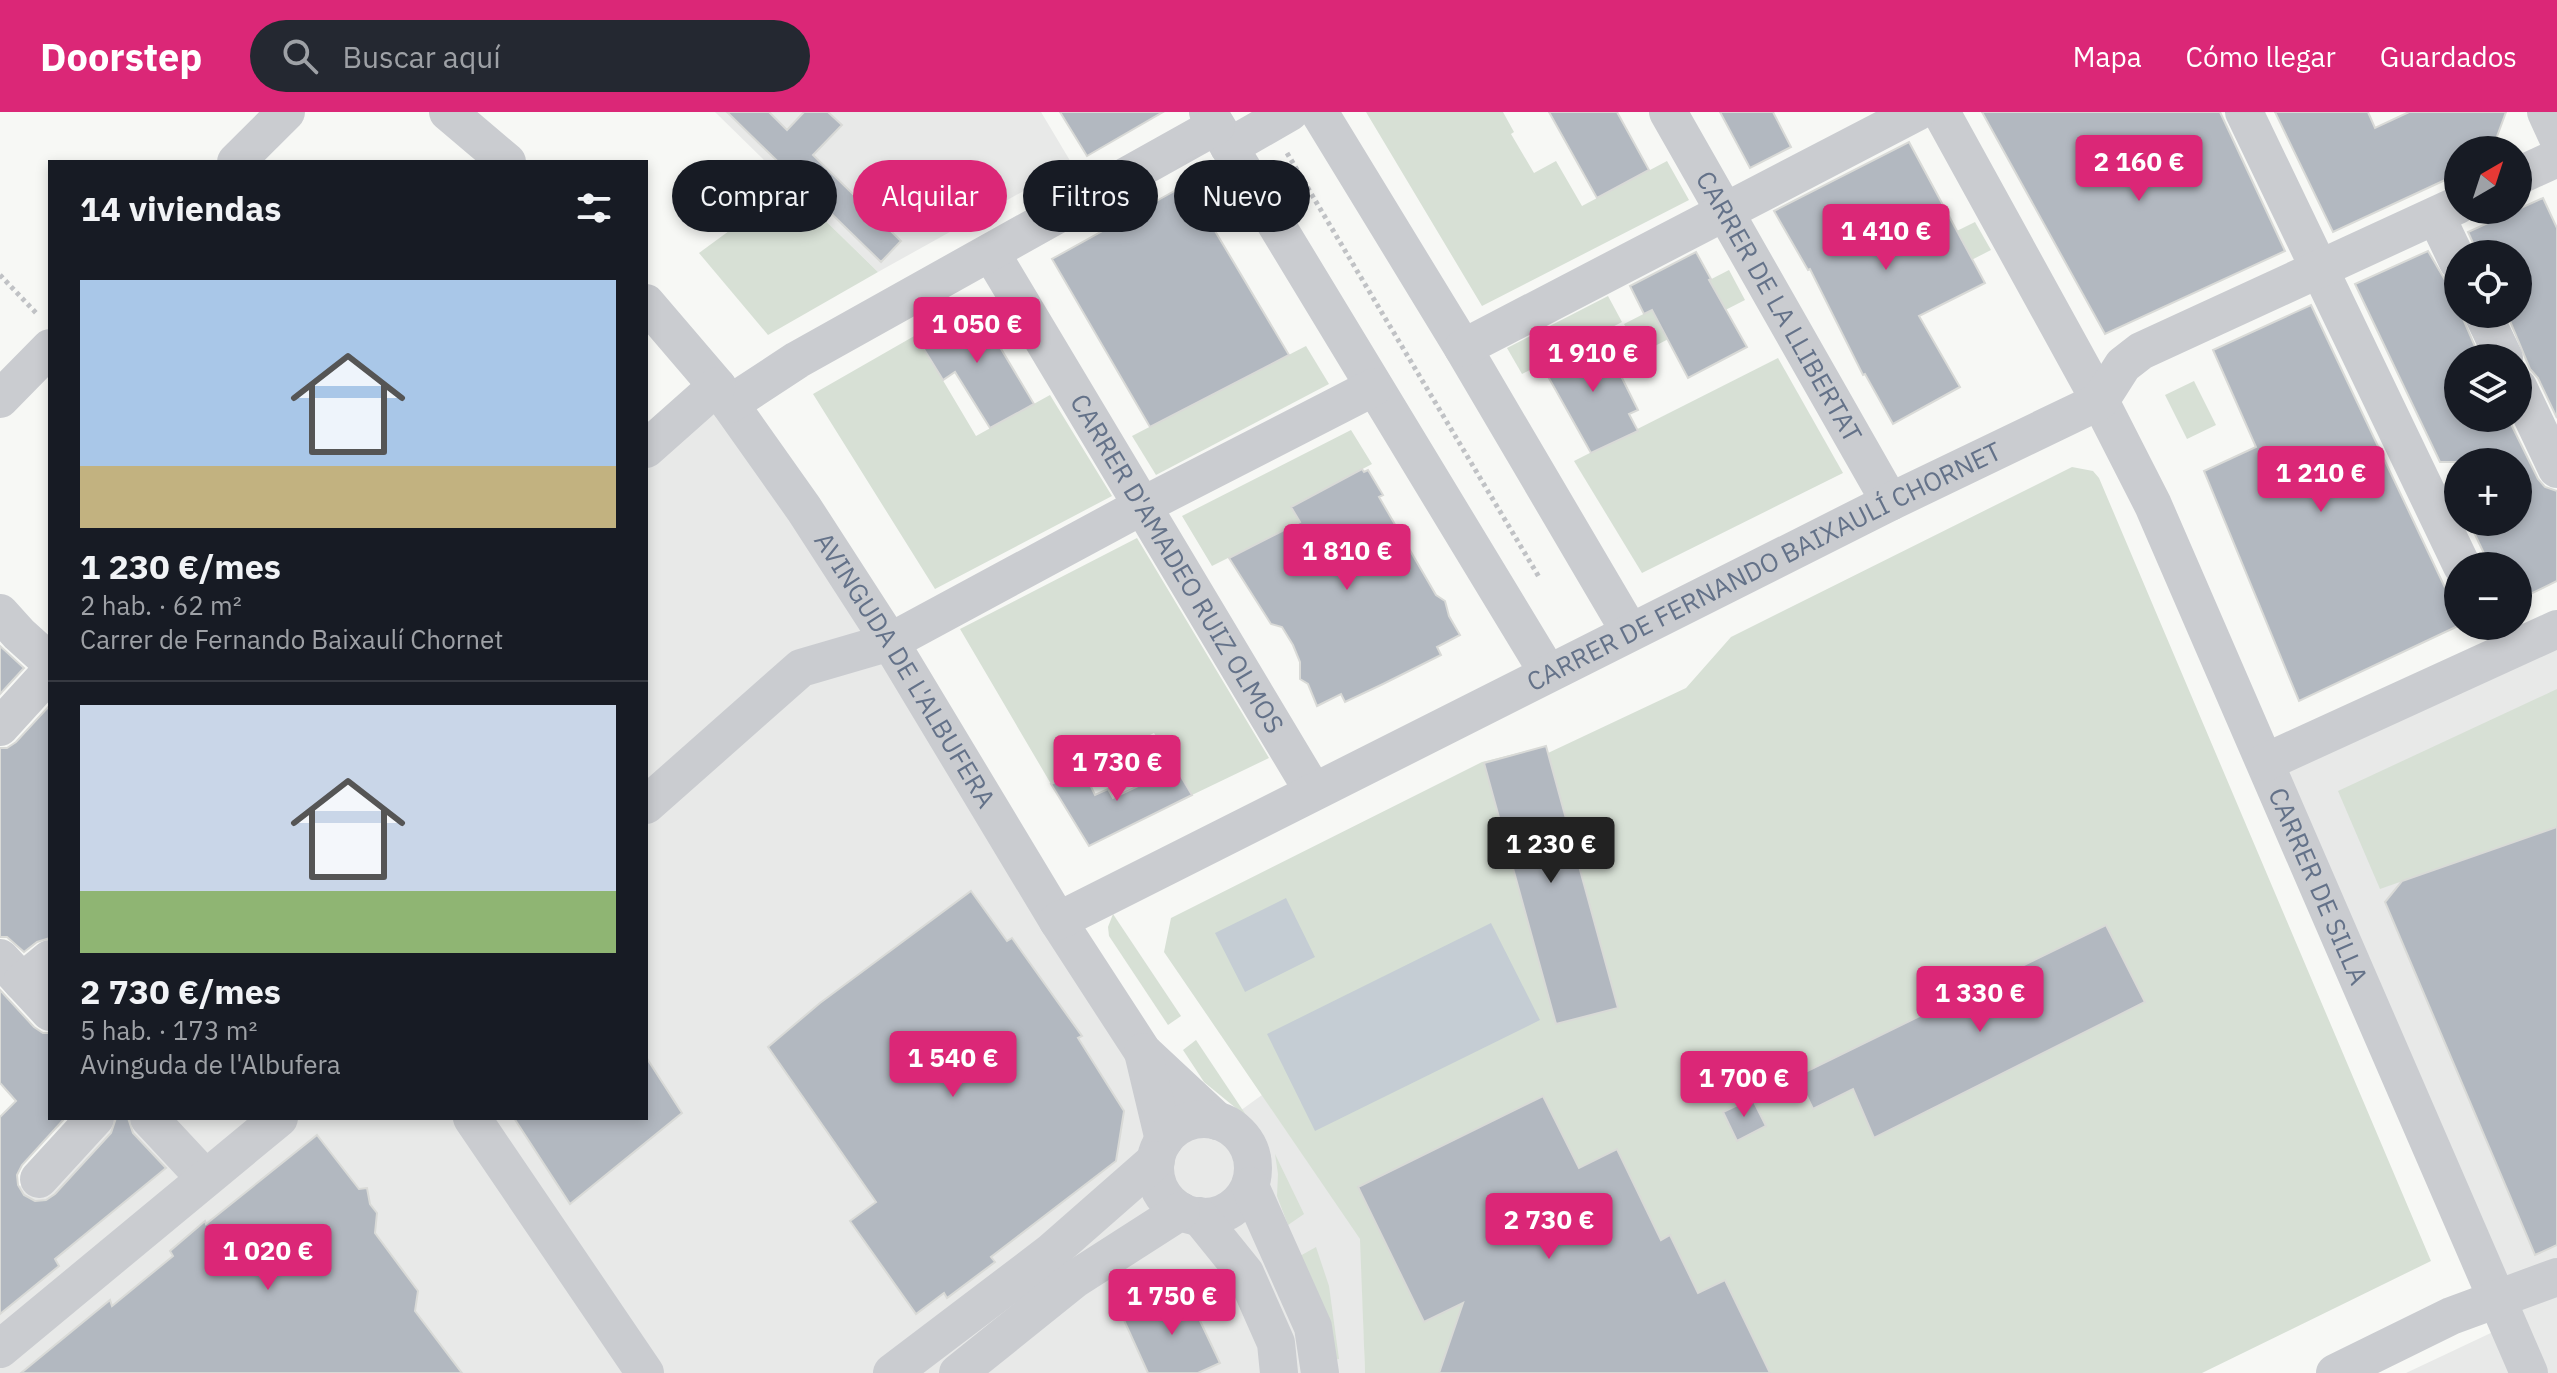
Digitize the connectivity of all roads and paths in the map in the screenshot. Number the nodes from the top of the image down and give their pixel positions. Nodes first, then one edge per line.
1 (286, 112) edge
2 (448, 112) edge
3 (1265, 112) edge
4 (1319, 112) edge
5 (1668, 112) edge
6 (1917, 112) edge
7 (1941, 112) edge
8 (2244, 112) edge
9 (2546, 112) edge
10 (1226, 124) edge
11 (1286, 129) edge
12 (2557, 136) edge
13 (2557, 158) edge
14 (238, 160) edge
15 (505, 160) edge
16 (2532, 170) edge
17 (1724, 211) junction
18 (2444, 211) edge
19 (991, 253) junction
20 (2319, 270) junction
21 (0, 275) edge
22 (648, 305) edge
23 (45, 332) edge
24 (1463, 348) junction
25 (1374, 387) junction
26 (723, 395) junction
27 (0, 399) edge
28 (2100, 401) junction
29 (2532, 416) edge
30 (648, 448) edge
31 (2557, 469) edge
32 (1890, 502) junction
33 (1142, 506) junction
34 (2455, 552) edge
35 (1539, 577) dead end
36 (0, 613) edge
37 (2557, 629) edge
38 (1630, 632) junction
39 (2532, 634) edge
40 (2498, 640) edge
41 (890, 642) junction
42 (48, 660) edge
43 (1548, 673) junction
44 (48, 674) edge
45 (0, 727) edge
46 (2266, 762) junction
47 (1313, 791) junction
48 (648, 803) edge
49 (1058, 921) junction
50 (16, 967) edge
51 (48, 1009) edge
52 (1143, 1052) junction
53 (93, 1120) edge
54 (151, 1120) edge
55 (277, 1120) edge
56 (473, 1120) edge
57 (1217, 1121) junction
58 (1160, 1150) junction
59 (205, 1178) junction
60 (39, 1179) dead end
61 (1250, 1186) junction
62 (1190, 1214) junction
63 (2557, 1277) edge
64 (2498, 1299) junction
65 (0, 1349) edge
66 (645, 1373) edge
67 (892, 1373) edge
68 (958, 1373) edge
69 (1279, 1373) edge
70 (1320, 1373) edge
71 (2335, 1373) edge
72 (2529, 1373) edge

1 - 14 street
2 - 15 street
3 - 10 street
4 - 24 street
5 - 17 street, CARRER DE LA LLIBERTAT
6 - 17 street
7 - 28 street, CARRER DE SILLA
8 - 20 street
9 - 12 street
10 - 11 street
10 - 19 street
10 - 25 street
11 - 35 path
13 - 16 street
17 - 24 street
17 - 32 street, CARRER DE LA LLIBERTAT
18 - 20 street
19 - 26 street
19 - 33 street, CARRER D'AMADEO RUIZ OLMOS
20 - 28 street
20 - 34 street
21 - 23 path
22 - 26 street, AVINGUDA DE L'ALBUFERA
23 - 27 street
24 - 38 street
25 - 33 street
25 - 43 street
26 - 30 street
26 - 41 street, AVINGUDA DE L'ALBUFERA
28 - 32 street, CARRER DE FERNANDO BAIXAULÍ CHORNET
28 - 46 street, CARRER DE SILLA
29 - 31 street
32 - 38 street, CARRER DE FERNANDO BAIXAULÍ CHORNET
33 - 41 street
33 - 47 street, CARRER D'AMADEO RUIZ OLMOS
36 - 42 street
37 - 39 street
38 - 43 street, CARRER DE FERNANDO BAIXAULÍ CHORNET
40 - 46 street
41 - 48 street
41 - 49 street, AVINGUDA DE L'ALBUFERA
43 - 47 street, CARRER DE FERNANDO BAIXAULÍ CHORNET
44 - 45 street
46 - 64 street, CARRER DE SILLA
47 - 49 street, CARRER DE FERNANDO BAIXAULÍ CHORNET
49 - 52 street, AVINGUDA DE L'ALBUFERA
50 - 51 street
52 - 57 street, AVINGUDA DE L'ALBUFERA
52 - 58 street, AVINGUDA DE L'ALBUFERA
53 - 60 street
54 - 59 street
55 - 59 street
56 - 66 street
57 - 58 street
57 - 61 street
58 - 62 street
58 - 67 street
59 - 65 street
61 - 62 street
61 - 70 street
62 - 68 street
62 - 69 street
63 - 64 street
64 - 71 street
64 - 72 street, CARRER DE SILLA

